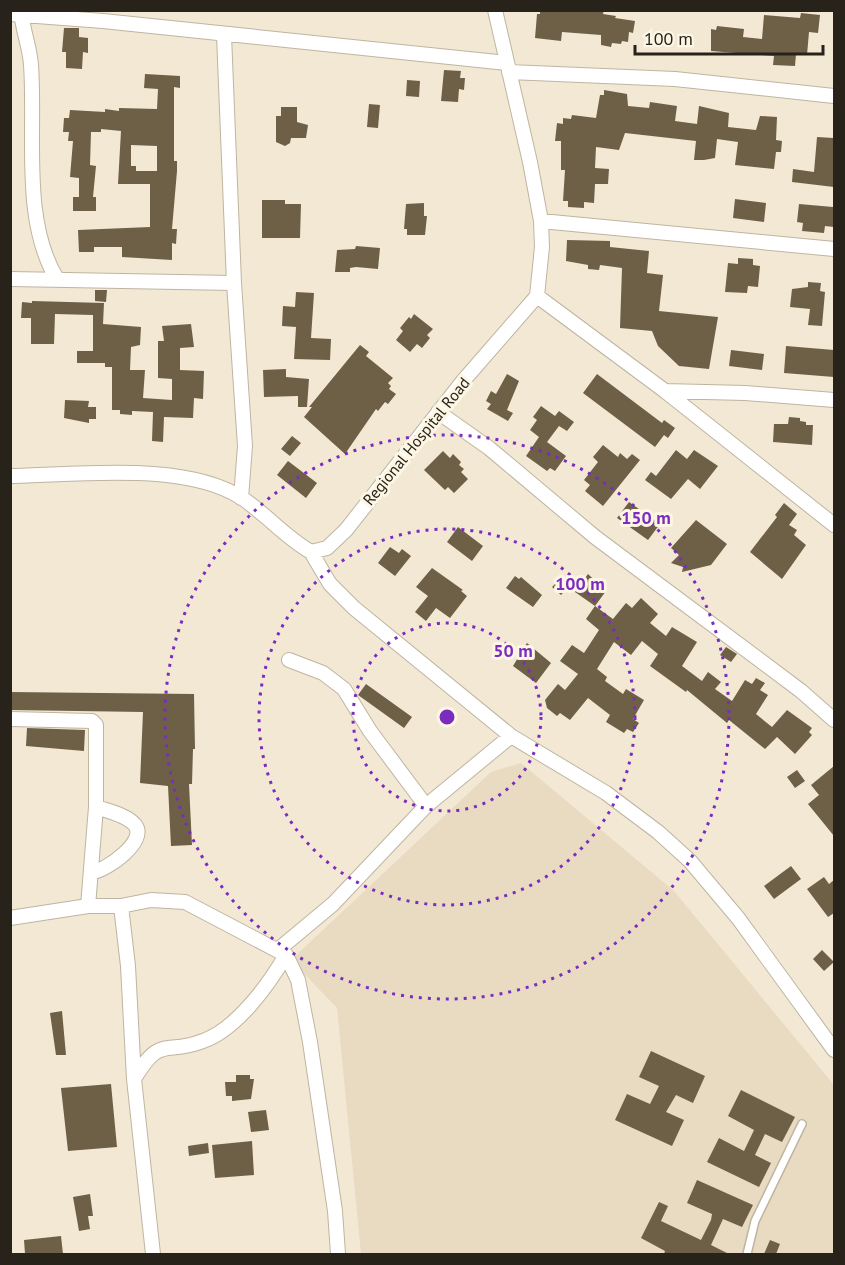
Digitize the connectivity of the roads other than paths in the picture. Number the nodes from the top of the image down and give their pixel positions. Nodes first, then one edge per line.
1 (495, 10) edge
2 (18, 13) edge
3 (224, 35) junction
4 (508, 68) junction
5 (834, 96) edge
6 (540, 220) junction
7 (834, 249) edge
8 (10, 279) edge
9 (57, 279) junction
10 (234, 283) junction
11 (537, 296) junction
12 (665, 391) junction
13 (834, 400) edge
14 (438, 412) junction
15 (10, 476) edge
16 (241, 498) junction
17 (834, 525) edge
18 (311, 552) junction
19 (289, 660) dead end
20 (10, 719) edge
21 (834, 720) edge
22 (511, 736) junction
23 (426, 806) junction
24 (96, 807) junction
25 (93, 872) junction
26 (88, 906) junction
27 (121, 906) junction
28 (10, 918) edge
29 (283, 952) junction
30 (834, 1050) edge
31 (134, 1079) junction
32 (802, 1124) dead end
33 (153, 1254) edge
34 (338, 1254) edge
35 (747, 1254) edge

1 - 4 street
2 - 3 street
2 - 9 street
3 - 4 street
3 - 10 street
4 - 5 street
4 - 6 street
6 - 7 street
6 - 11 street
8 - 9 street
9 - 10 street
10 - 16 street
11 - 12 street
11 - 14 street, Regional Hospital Road
12 - 13 street
12 - 17 street
14 - 18 street, Regional Hospital Road
14 - 21 street
15 - 16 street
16 - 18 street
18 - 22 street
19 - 23 street
20 - 24 street
22 - 23 street
22 - 30 street
23 - 29 street
24 - 25 street
24 - 25 street
25 - 26 street
26 - 27 street
26 - 28 street
27 - 29 street
27 - 31 street
29 - 31 street
29 - 34 street
31 - 33 street
32 - 35 lane

